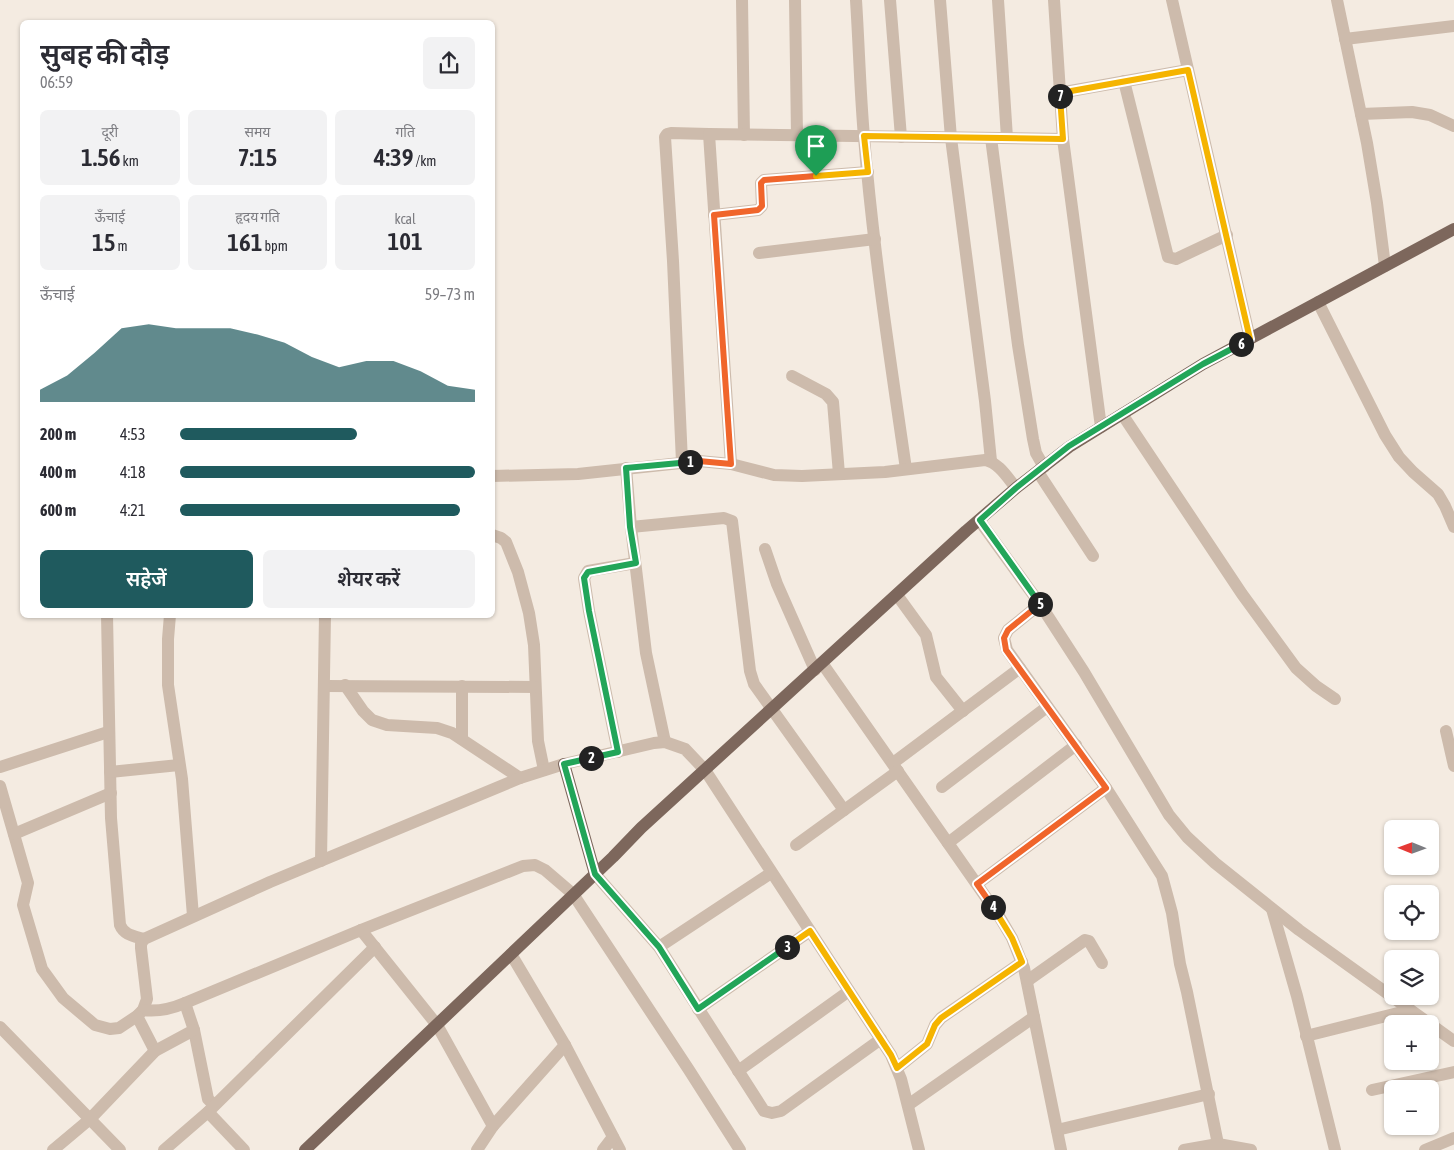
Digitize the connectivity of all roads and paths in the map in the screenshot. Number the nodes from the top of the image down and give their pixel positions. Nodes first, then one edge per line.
1 (742, 0) edge
2 (795, 0) edge
3 (856, 0) edge
4 (890, 0) edge
5 (940, 0) edge
6 (998, 0) edge
7 (1054, 0) edge
8 (1172, 0) edge
9 (1337, 0) edge
10 (1454, 26) edge
11 (1345, 39) junction
12 (1188, 70) junction
13 (1124, 82) junction
14 (1060, 93) junction
15 (1361, 114) junction
16 (1454, 126) edge
17 (709, 134) junction
18 (744, 135) junction
19 (797, 136) junction
20 (864, 136) junction
21 (901, 137) junction
22 (951, 138) junction
23 (991, 138) junction
24 (1007, 138) junction
25 (1063, 139) junction
26 (868, 172) junction
27 (714, 215) junction
28 (1454, 229) edge
29 (1227, 235) junction
30 (875, 239) junction
31 (759, 253) dead end
32 (1385, 266) junction
33 (1318, 302) junction
34 (1250, 339) junction
35 (792, 376) dead end
36 (1122, 414) junction
37 (1101, 427) junction
38 (991, 461) junction
39 (682, 462) junction
40 (731, 464) junction
41 (626, 468) junction
42 (906, 469) junction
43 (1041, 470) junction
44 (839, 474) junction
45 (495, 476) edge
46 (1016, 488) junction
47 (980, 520) junction
48 (630, 527) junction
49 (1454, 527) edge
50 (495, 536) edge
51 (766, 549) dead end
52 (1093, 556) dead end
53 (636, 563) junction
54 (897, 595) junction
55 (1040, 604) junction
56 (107, 618) edge
57 (170, 618) edge
58 (325, 618) edge
59 (818, 667) junction
60 (1020, 668) junction
61 (345, 685) junction
62 (325, 686) junction
63 (462, 686) junction
64 (536, 687) junction
65 (1335, 699) dead end
66 (1047, 707) junction
67 (771, 710) junction
68 (963, 711) junction
69 (1446, 731) dead end
70 (108, 732) junction
71 (462, 740) junction
72 (665, 742) junction
73 (1076, 745) junction
74 (618, 752) junction
75 (564, 764) junction
76 (179, 765) junction
77 (1454, 766) edge
78 (0, 767) edge
79 (895, 767) junction
80 (544, 770) junction
81 (705, 770) junction
82 (110, 772) junction
83 (520, 778) junction
84 (0, 786) edge
85 (942, 787) dead end
86 (1106, 788) junction
87 (111, 793) junction
88 (844, 810) junction
89 (14, 834) junction
90 (948, 843) junction
91 (796, 845) dead end
92 (321, 861) junction
93 (771, 872) junction
94 (595, 874) junction
95 (977, 884) junction
96 (572, 894) junction
97 (1272, 909) junction
98 (193, 916) junction
99 (361, 930) junction
100 (810, 931) junction
101 (144, 939) junction
102 (375, 947) junction
103 (659, 947) junction
104 (510, 954) junction
105 (1022, 962) junction
106 (1102, 963) dead end
107 (1027, 981) junction
108 (849, 991) junction
109 (185, 1003) junction
110 (698, 1009) junction
111 (1410, 1010) junction
112 (140, 1013) junction
113 (1417, 1015) edge
114 (1034, 1017) junction
115 (438, 1025) junction
116 (0, 1027) edge
117 (194, 1030) junction
118 (1439, 1030) edge
119 (1306, 1036) junction
120 (881, 1039) junction
121 (1454, 1041) edge
122 (565, 1045) junction
123 (155, 1051) junction
124 (897, 1068) junction
125 (738, 1072) junction
126 (1454, 1072) edge
127 (1372, 1090) dead end
128 (1209, 1094) junction
129 (908, 1105) junction
130 (211, 1109) junction
131 (90, 1119) junction
132 (493, 1126) junction
133 (1057, 1130) junction
134 (613, 1136) junction
135 (1454, 1138) edge
136 (1218, 1144) junction
137 (487, 1145) edge
138 (1331, 1149) edge
139 (53, 1150) edge
140 (120, 1150) edge
141 (164, 1150) edge
142 (244, 1150) edge
143 (306, 1150) edge
144 (477, 1150) edge
145 (603, 1150) edge
146 (620, 1150) edge
147 (740, 1150) edge
148 (919, 1150) edge
149 (1061, 1150) edge
150 (1184, 1150) edge
151 (1251, 1150) edge
152 (1425, 1150) edge

1 - 18 street
2 - 19 street
3 - 20 street
4 - 21 street
5 - 22 street
6 - 24 street
7 - 14 street
8 - 12 street
9 - 11 street
10 - 11 street
11 - 15 street
12 - 13 street
12 - 29 street
13 - 14 street
13 - 29 street
14 - 25 street
15 - 16 street
15 - 32 street
17 - 18 street
17 - 27 street
17 - 39 street
18 - 19 street
19 - 20 street
20 - 21 street
20 - 26 street
21 - 22 street
22 - 23 street
22 - 38 street
23 - 24 street
23 - 43 street
24 - 25 street
25 - 37 street
26 - 27 street
26 - 30 street
27 - 40 street
28 - 32 main road
29 - 34 street
30 - 31 street
30 - 42 street
32 - 33 main road
33 - 34 main road
33 - 49 street
34 - 36 main road
35 - 44 street
36 - 37 main road
36 - 65 street
37 - 43 main road
38 - 42 street
38 - 46 street
39 - 40 street
39 - 41 street
40 - 44 street
41 - 45 street
41 - 48 street
42 - 44 street
43 - 46 main road
43 - 52 street
46 - 47 main road
47 - 54 main road
47 - 55 street
48 - 53 street
48 - 67 street
50 - 64 street
51 - 59 street
53 - 72 street
53 - 74 street
54 - 59 main road
54 - 68 street
55 - 60 street
55 - 97 street
56 - 70 street
57 - 76 street
58 - 62 street
59 - 67 main road
59 - 79 street
60 - 66 street
60 - 68 street
61 - 62 street
61 - 63 street
61 - 71 street
62 - 92 street
63 - 64 street
63 - 71 street
64 - 80 street
66 - 73 street
66 - 85 street
67 - 81 main road
67 - 88 street
68 - 79 street
69 - 77 street
70 - 78 street
70 - 82 street
71 - 83 street
72 - 74 street
72 - 81 street
73 - 86 street
73 - 90 street
74 - 75 street
75 - 80 street
75 - 94 main road
76 - 82 street
76 - 98 street
79 - 88 street
79 - 90 street
80 - 83 street
81 - 93 street
81 - 94 main road
82 - 87 street
83 - 92 street
84 - 89 street
86 - 95 street
86 - 128 street
87 - 89 street
87 - 101 street
88 - 91 street
89 - 112 street
90 - 95 street
92 - 98 street
93 - 100 street
93 - 103 street
94 - 96 main road
94 - 103 street
95 - 105 street
96 - 99 street
96 - 104 main road
96 - 147 street
97 - 111 street
97 - 119 street
98 - 101 street
99 - 102 street
99 - 109 street
100 - 108 street
100 - 110 street
101 - 112 street
102 - 115 street
102 - 130 street
103 - 110 street
104 - 115 main road
104 - 122 street
105 - 107 street
105 - 124 street
106 - 107 street
107 - 114 street
108 - 120 street
108 - 125 street
109 - 112 street
109 - 117 street
110 - 125 street
111 - 113 street
111 - 119 street
112 - 123 street
114 - 129 street
114 - 133 street
115 - 132 street
115 - 143 main road
116 - 131 street
117 - 123 street
117 - 130 street
118 - 121 street
119 - 138 street
120 - 124 street
120 - 125 street
122 - 132 street
122 - 134 street
123 - 131 street
124 - 129 street
126 - 127 street
128 - 133 street
128 - 136 street
129 - 148 street
130 - 141 street
130 - 142 street
131 - 139 street
131 - 140 street
132 - 137 street
133 - 149 street
134 - 145 street
134 - 146 street
135 - 152 street
136 - 150 street
136 - 151 street
137 - 144 street

